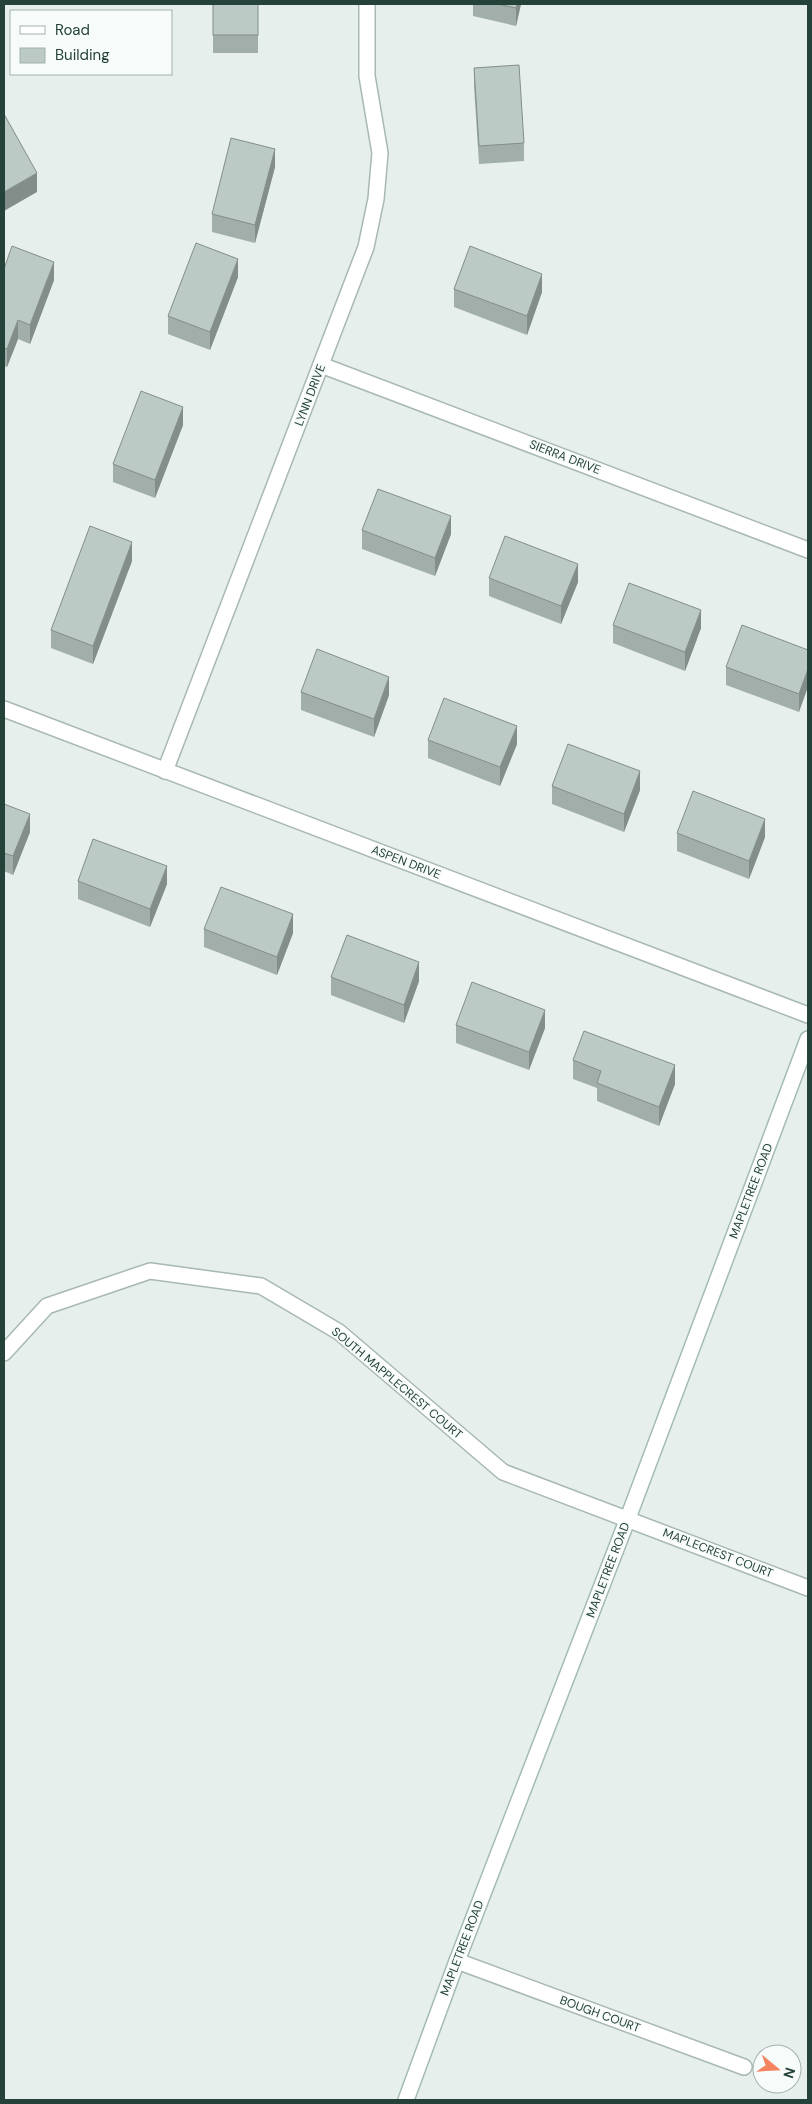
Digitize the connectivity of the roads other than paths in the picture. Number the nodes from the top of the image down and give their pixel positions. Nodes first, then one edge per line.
1 (367, 4) edge
2 (321, 365) junction
3 (808, 550) edge
4 (4, 709) edge
5 (165, 771) junction
6 (808, 1014) edge
7 (808, 1039) edge
8 (4, 1353) edge
9 (628, 1518) junction
10 (808, 1588) edge
11 (456, 1961) junction
12 (744, 2067) dead end
13 (406, 2100) edge

1 - 2 street, LYNN DRIVE
2 - 3 street, SIERRA DRIVE
2 - 5 street, LYNN DRIVE
4 - 5 street, ASPEN DRIVE
5 - 6 street, ASPEN DRIVE
7 - 9 street, MAPLETREE ROAD
8 - 9 street, SOUTH MAPPLECREST COURT
9 - 10 street, MAPLECREST COURT
9 - 11 street, MAPLETREE ROAD
11 - 12 street, BOUGH COURT
11 - 13 street, MAPLETREE ROAD

